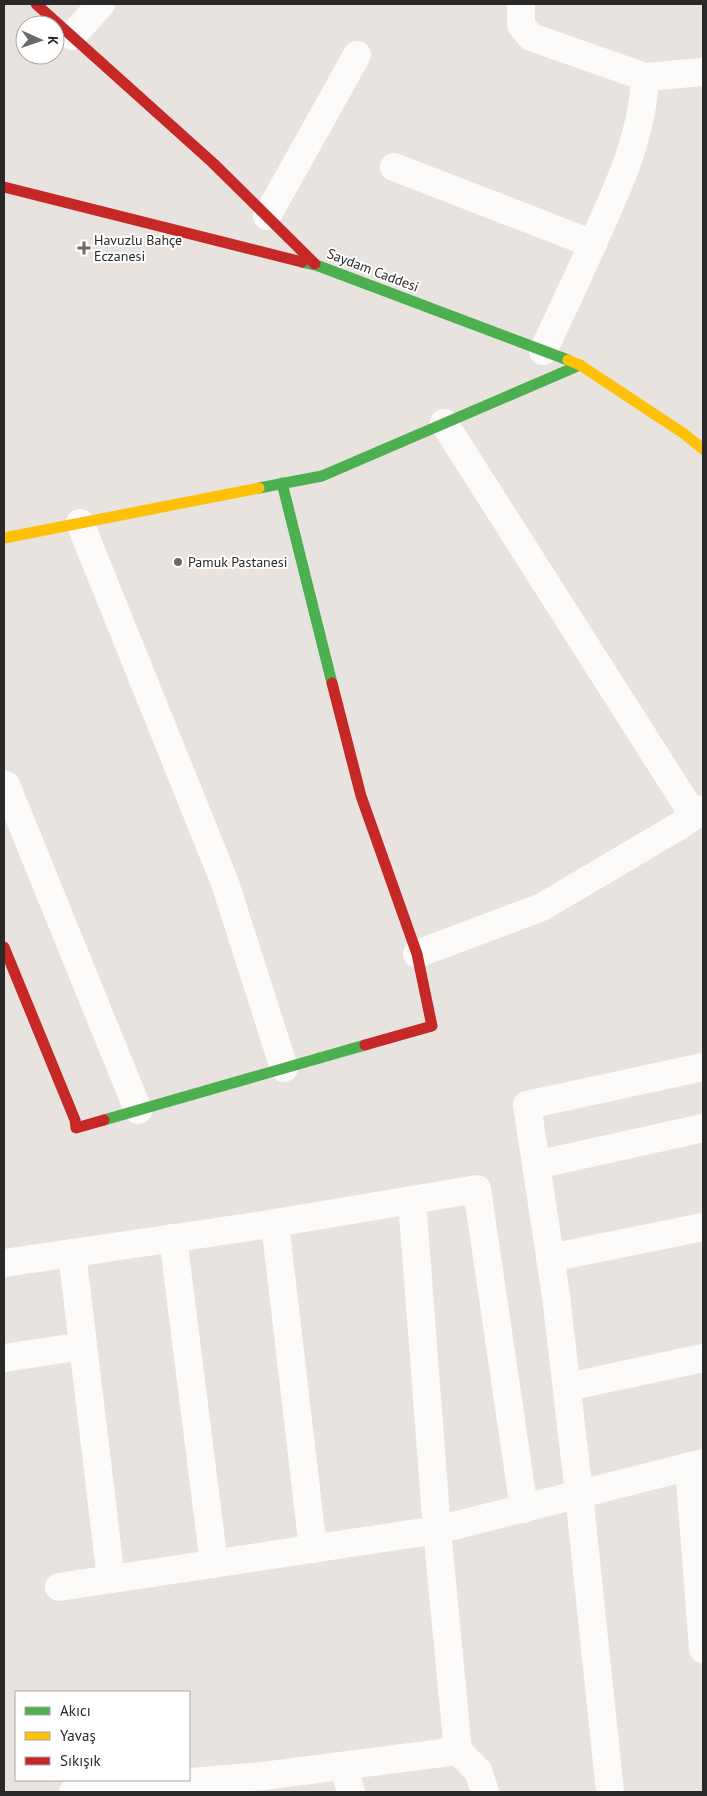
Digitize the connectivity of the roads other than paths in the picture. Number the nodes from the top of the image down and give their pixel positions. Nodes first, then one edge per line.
1 (36, 4) edge
2 (101, 4) edge
3 (521, 4) edge
4 (72, 36) junction
5 (357, 55) dead end
6 (703, 72) edge
7 (645, 76) junction
8 (394, 167) dead end
9 (4, 187) edge
10 (267, 216) junction
11 (593, 244) junction
12 (316, 265) junction
13 (543, 351) junction
14 (580, 365) junction
15 (444, 423) junction
16 (703, 447) edge
17 (282, 483) junction
18 (80, 523) junction
19 (4, 538) edge
20 (4, 784) edge
21 (699, 812) edge
22 (4, 946) edge
23 (417, 954) junction
24 (703, 1067) edge
25 (284, 1068) junction
26 (138, 1110) junction
27 (703, 1128) edge
28 (536, 1165) junction
29 (412, 1200) junction
30 (275, 1223) junction
31 (703, 1227) edge
32 (173, 1238) junction
33 (72, 1253) junction
34 (550, 1258) junction
35 (4, 1263) edge
36 (83, 1346) junction
37 (4, 1358) edge
38 (703, 1358) edge
39 (567, 1388) junction
40 (696, 1465) edge
41 (579, 1494) junction
42 (524, 1509) junction
43 (437, 1530) junction
44 (313, 1549) junction
45 (214, 1564) junction
46 (111, 1580) junction
47 (59, 1587) dead end
48 (703, 1649) edge
49 (458, 1752) junction
50 (344, 1766) junction
51 (73, 1792) edge
52 (351, 1792) edge
53 (485, 1792) edge
54 (610, 1792) edge

1 - 4 street
2 - 4 street
3 - 7 street
4 - 10 street
5 - 10 street
6 - 7 street
7 - 11 street
8 - 11 street
9 - 12 street, Saydam Caddesi
10 - 12 street
11 - 13 street
12 - 13 street, Saydam Caddesi
13 - 14 street, Saydam Caddesi
14 - 15 street
14 - 16 street, Saydam Caddesi
15 - 17 street
15 - 21 street
17 - 18 street
17 - 23 street
18 - 19 street
18 - 25 street
20 - 26 street
21 - 23 street
22 - 26 street
23 - 25 street
24 - 28 street
25 - 26 street
27 - 28 street
28 - 34 street
29 - 30 street
29 - 42 street
29 - 43 street
30 - 32 street
30 - 44 street
31 - 34 street
32 - 33 street
32 - 45 street
33 - 35 street
33 - 36 street
34 - 39 street
36 - 37 street
36 - 46 street
38 - 39 street
39 - 41 street
40 - 41 street
40 - 48 street
41 - 42 street
41 - 54 street
42 - 43 street
43 - 44 street
43 - 49 street
44 - 45 street
45 - 46 street
46 - 47 street
49 - 50 street
49 - 53 street
50 - 51 street
50 - 52 street

